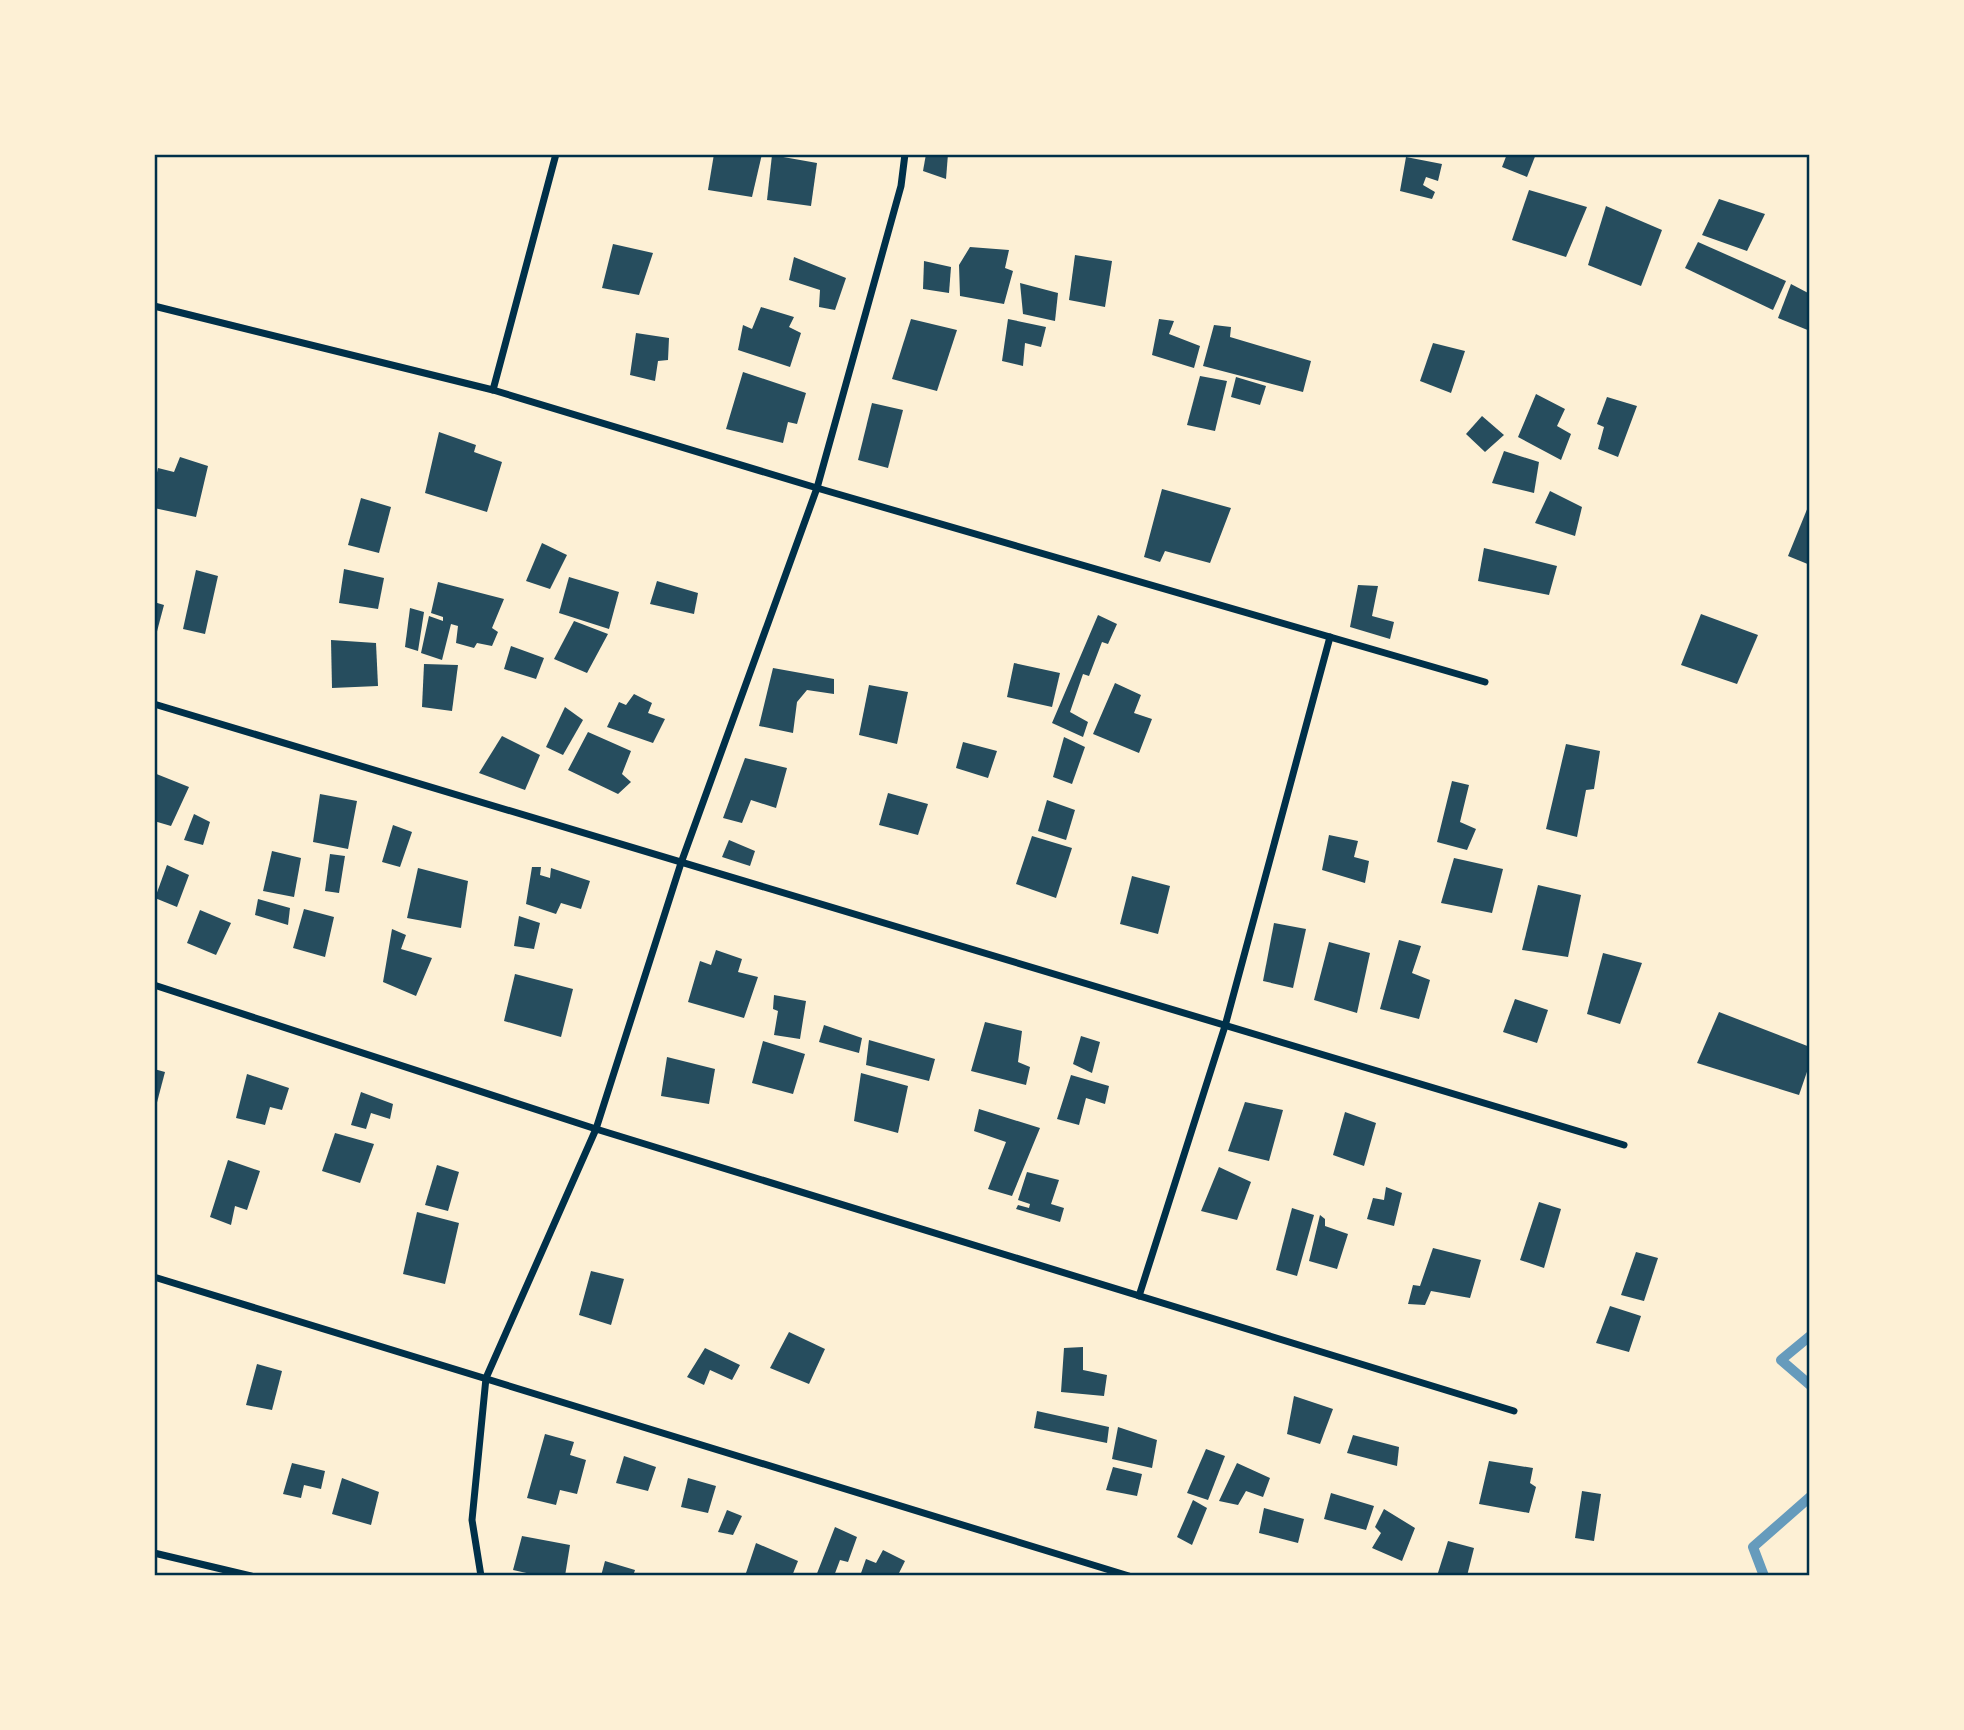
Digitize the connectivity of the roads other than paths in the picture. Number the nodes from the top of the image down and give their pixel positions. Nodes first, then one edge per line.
1 (556, 154) edge
2 (905, 154) edge
3 (154, 306) edge
4 (493, 390) junction
5 (817, 488) junction
6 (1330, 637) junction
7 (1485, 682) dead end
8 (154, 704) edge
9 (681, 863) junction
10 (154, 985) edge
11 (1225, 1026) junction
12 (596, 1129) junction
13 (1624, 1145) dead end
14 (154, 1277) edge
15 (1139, 1296) junction
16 (486, 1378) junction
17 (1514, 1411) dead end
18 (154, 1553) edge
19 (251, 1576) edge
20 (481, 1576) edge
21 (1129, 1576) edge

1 - 4 street
2 - 5 street
3 - 4 street
4 - 5 street
5 - 6 street
5 - 9 street
6 - 7 street
6 - 11 street
8 - 9 street
9 - 11 street
9 - 12 street
10 - 12 street
11 - 13 street
11 - 15 street
12 - 15 street
12 - 16 street
14 - 16 street
15 - 17 street
16 - 20 street
16 - 21 street
18 - 19 street

